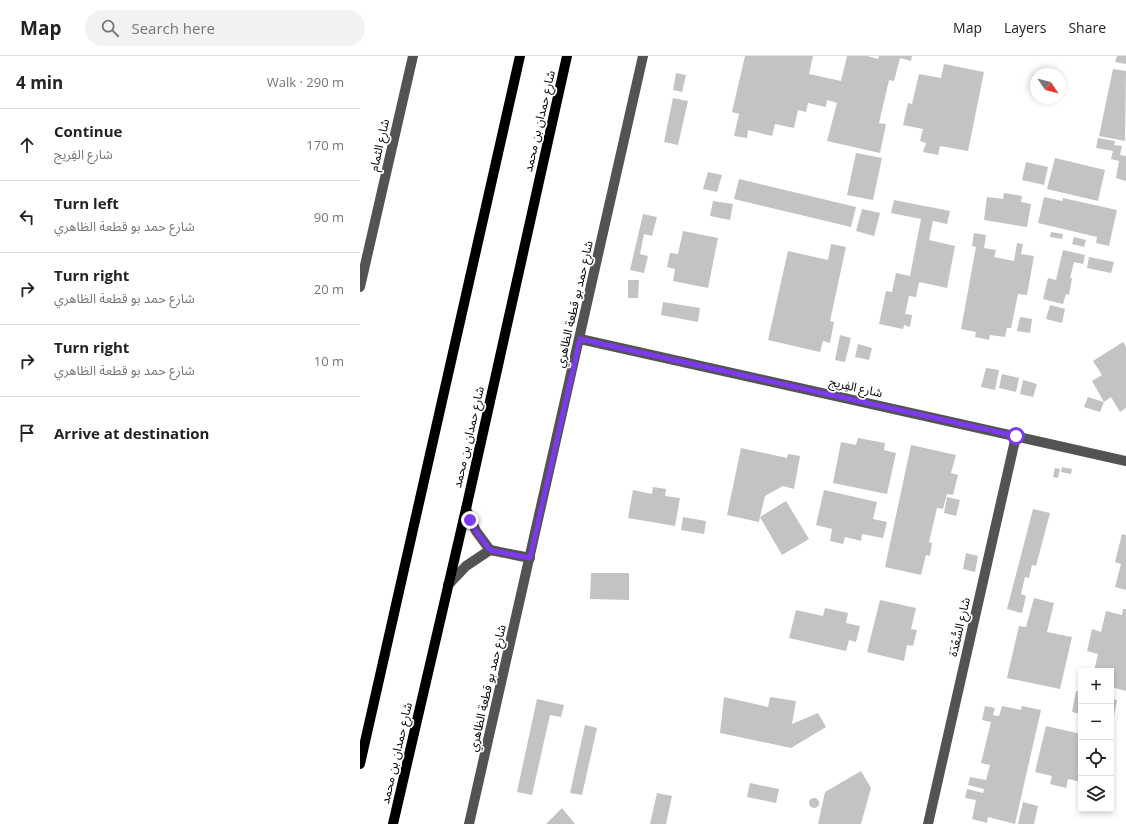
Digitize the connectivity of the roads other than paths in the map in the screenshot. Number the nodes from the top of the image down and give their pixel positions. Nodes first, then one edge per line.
1 (413, 56) edge
2 (520, 56) edge
3 (567, 56) edge
4 (643, 56) edge
5 (360, 287) edge
6 (580, 339) junction
7 (1016, 436) junction
8 (1126, 461) edge
9 (466, 509) junction
10 (490, 550) junction
11 (530, 558) junction
12 (447, 587) junction
13 (360, 764) edge
14 (393, 824) edge
15 (469, 824) edge
16 (928, 824) edge

1 - 5 street, شارع الثمام
2 - 13 main road
3 - 9 main road, شارع حمدان بن محمد
4 - 6 street, شارع حمد بو قطعة الظاهري
6 - 7 street, شارع الفِريج
6 - 11 street, شارع حمد بو قطعة الظاهري
7 - 8 street, شارع الفِريج
7 - 16 street, شارع السُّعْدَة
9 - 10 street
9 - 12 main road, شارع حمدان بن محمد
10 - 11 street
10 - 12 street
11 - 15 street, شارع حمد بو قطعة الظاهري
12 - 14 main road, شارع حمدان بن محمد

